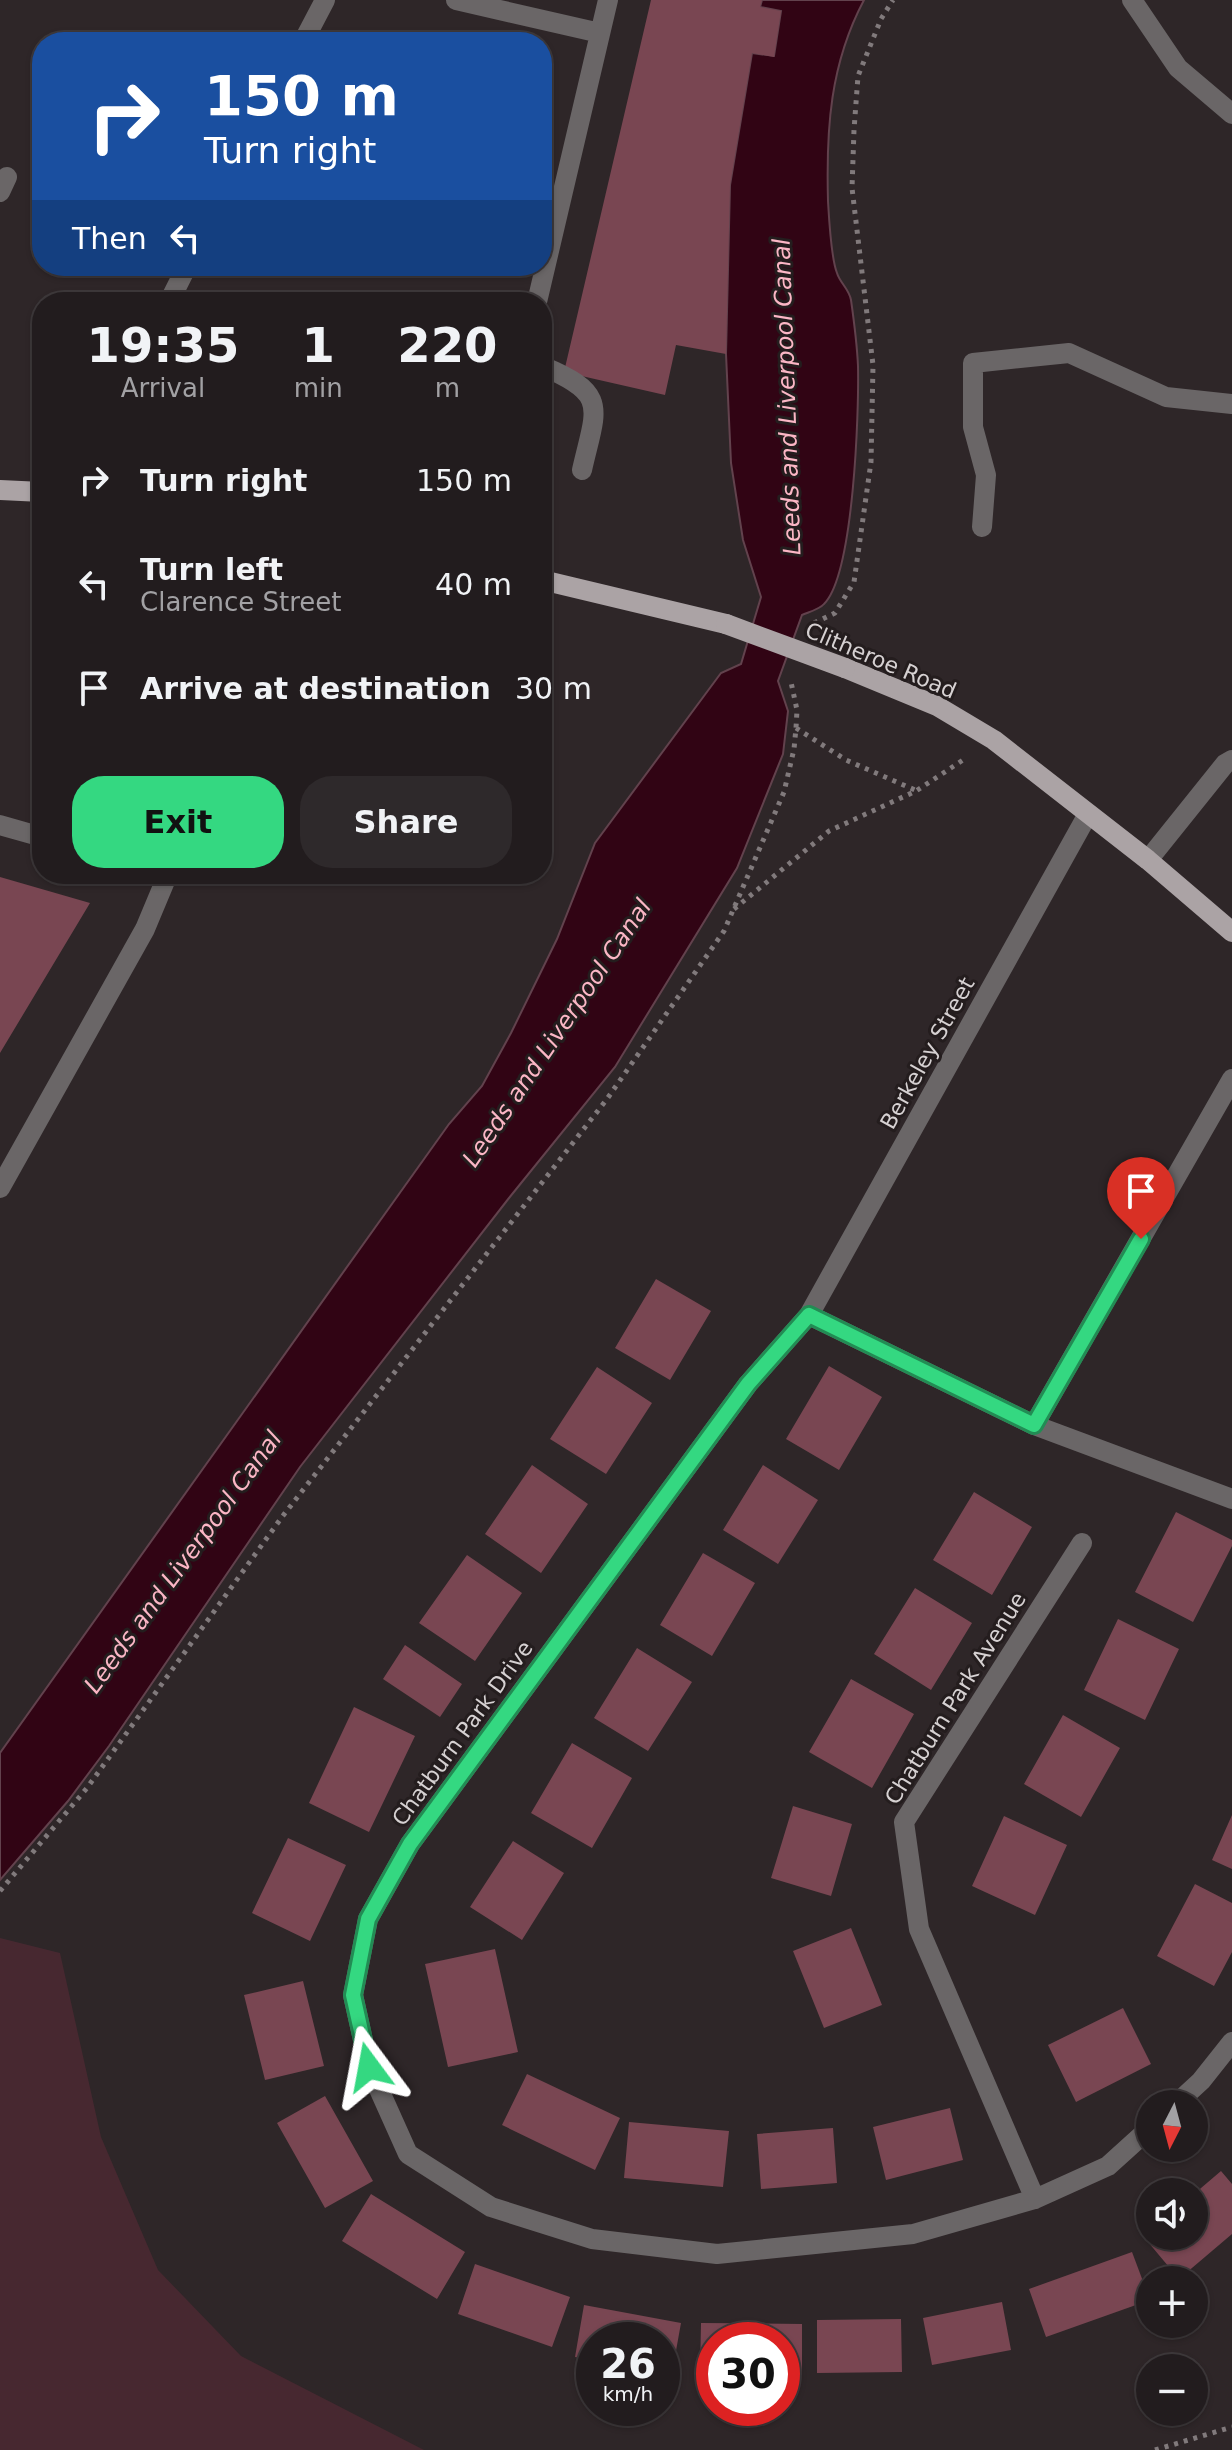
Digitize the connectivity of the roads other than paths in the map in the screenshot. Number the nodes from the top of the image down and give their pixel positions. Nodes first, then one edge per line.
1 (325, 0) edge
2 (456, 0) edge
3 (608, 0) edge
4 (1132, 0) edge
5 (308, 32) edge
6 (600, 33) junction
7 (1232, 114) edge
8 (552, 238) edge
9 (552, 371) edge
10 (1232, 404) edge
11 (582, 470) dead end
12 (0, 490) edge
13 (32, 492) edge
14 (982, 527) dead end
15 (552, 582) edge
16 (1232, 760) edge
17 (1088, 814) junction
18 (0, 825) edge
19 (32, 834) edge
20 (1148, 860) junction
21 (164, 884) edge
22 (1232, 932) edge
23 (1232, 1079) edge
24 (0, 1188) edge
25 (809, 1315) junction
26 (1034, 1425) junction
27 (1232, 1499) edge
28 (1082, 1543) dead end
29 (1232, 2042) edge
30 (1191, 2090) edge
31 (1136, 2141) edge
32 (1035, 2199) junction

1 - 5 street
2 - 6 street
3 - 6 street
4 - 7 street
6 - 8 street
9 - 11 street
10 - 14 street
12 - 13 main road
15 - 17 main road, Clitheroe Road, bridge
16 - 20 street
17 - 20 main road, Clitheroe Road
17 - 25 street, Berkeley Street
18 - 19 street
20 - 22 main road, Clitheroe Road
21 - 24 street
23 - 26 street
25 - 26 street
25 - 32 street, Chatburn Park Drive
26 - 27 street
28 - 32 street, Chatburn Park Avenue
29 - 30 street
31 - 32 street, Chatburn Park Drive

